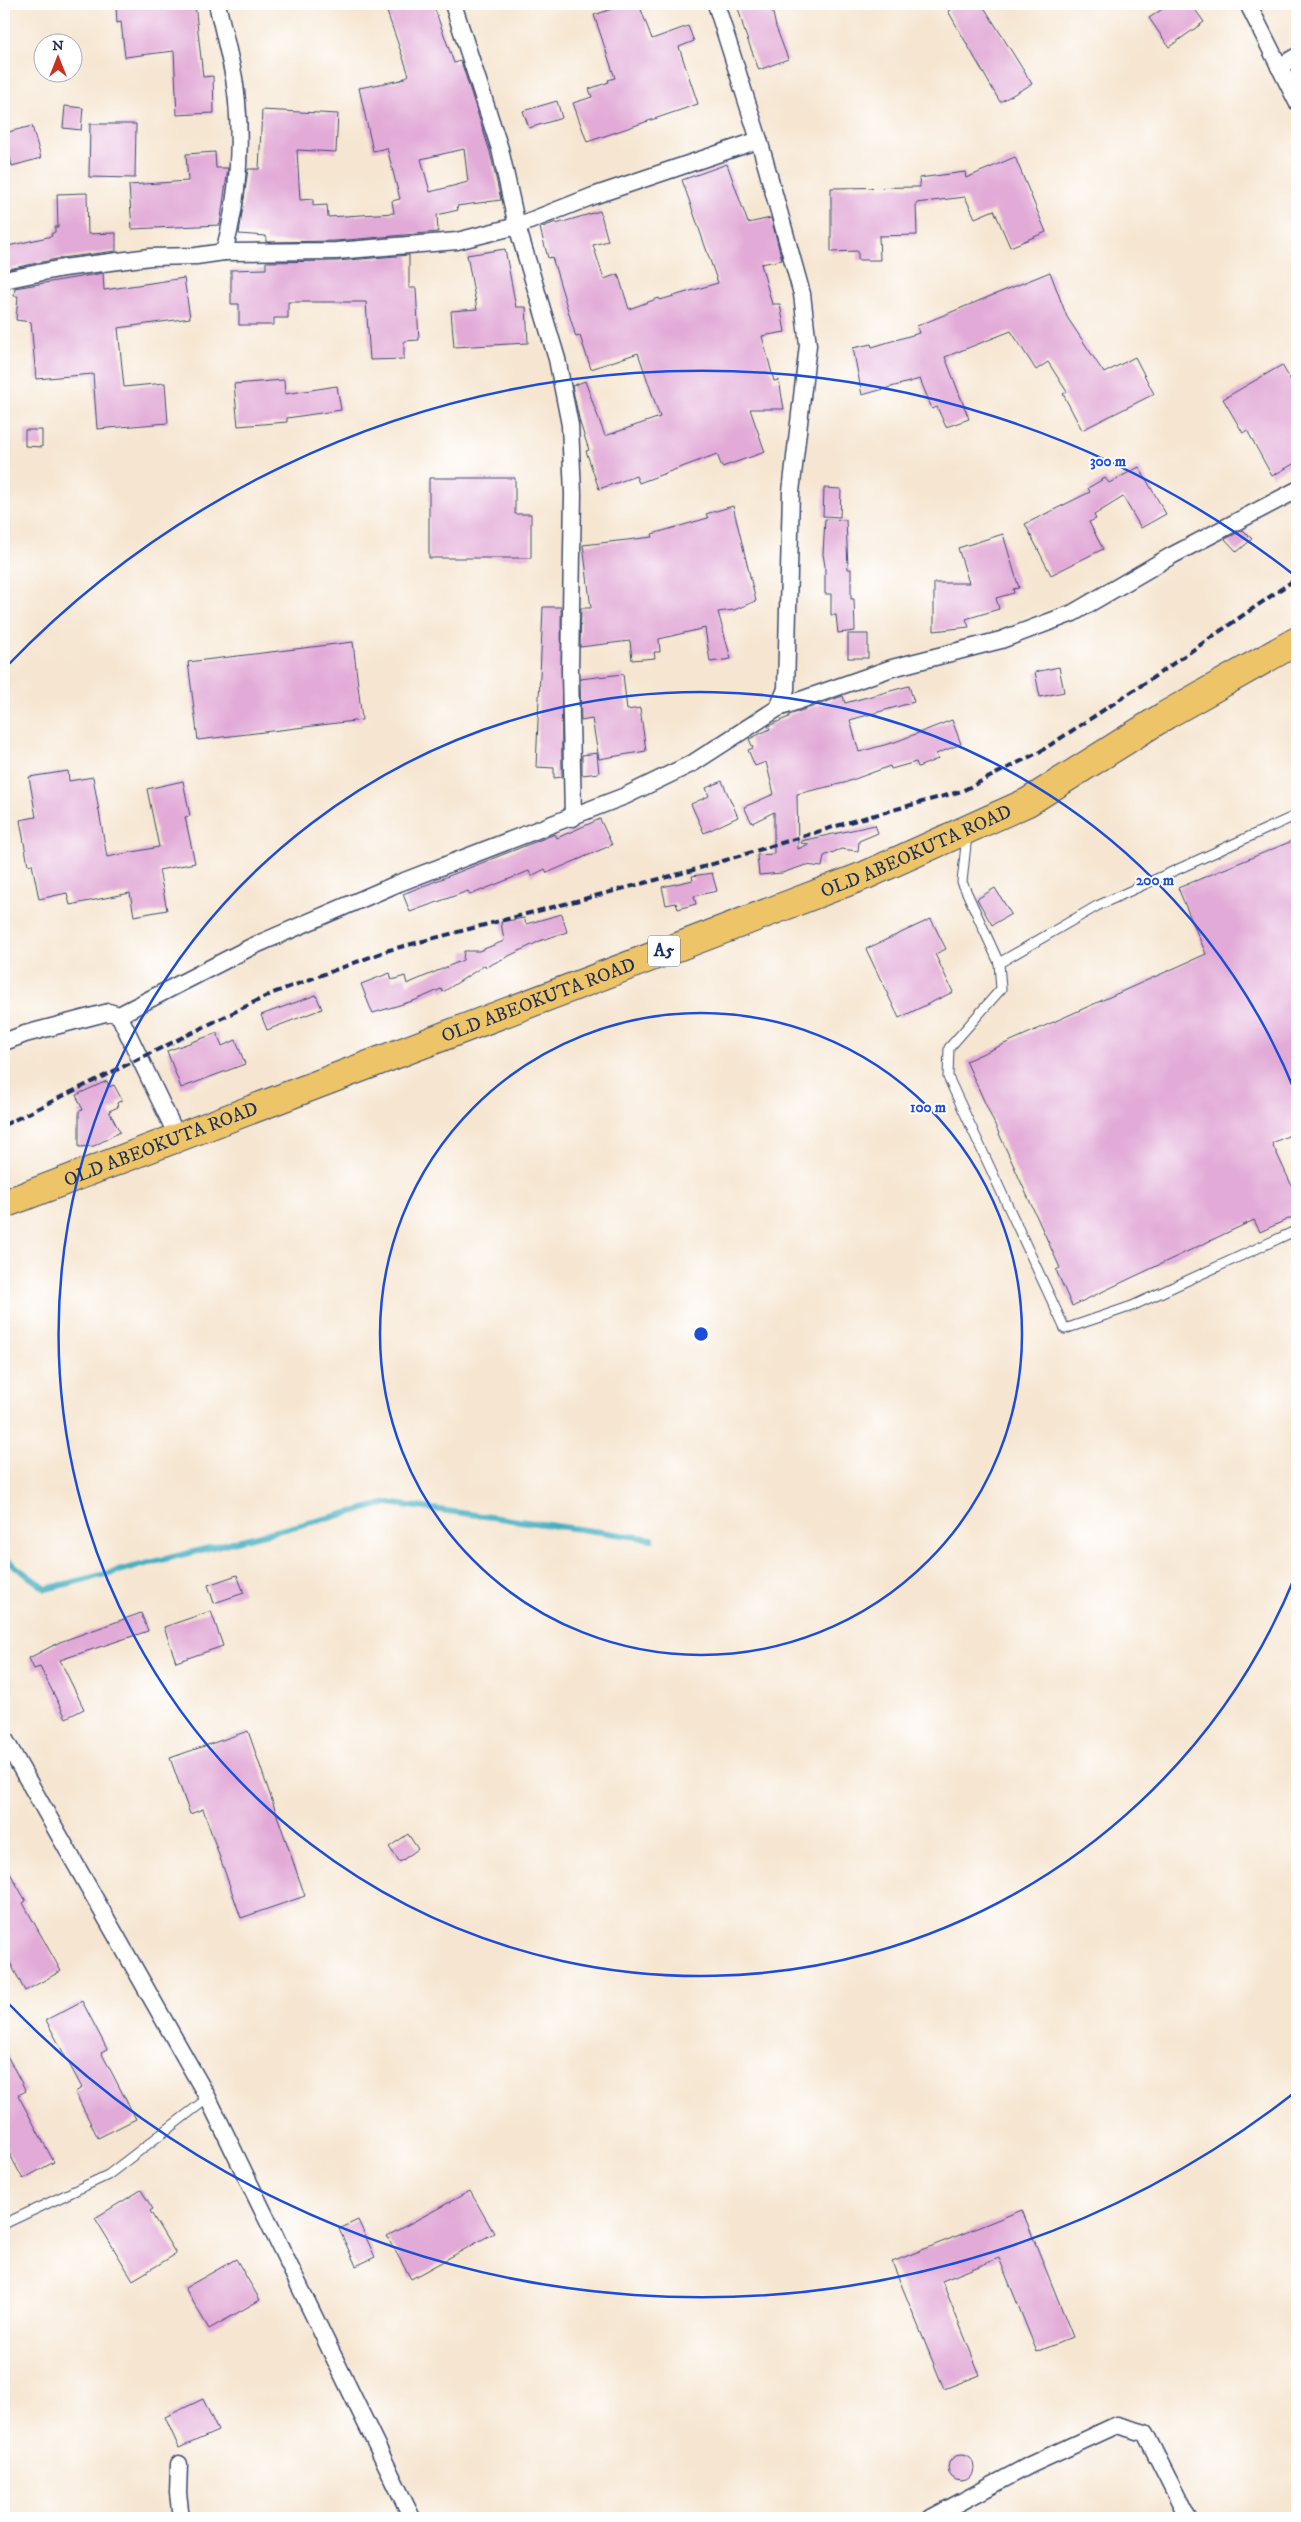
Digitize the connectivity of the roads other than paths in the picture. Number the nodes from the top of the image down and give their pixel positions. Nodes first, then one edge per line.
1 (218, 4) edge
2 (453, 4) edge
3 (716, 4) edge
4 (1248, 4) edge
5 (1297, 56) edge
6 (1279, 67) junction
7 (1297, 102) edge
8 (759, 140) junction
9 (517, 226) junction
10 (224, 252) junction
11 (4, 280) edge
12 (1297, 490) edge
13 (1297, 641) edge
14 (778, 708) junction
15 (1297, 815) edge
16 (573, 818) junction
17 (967, 830) junction
18 (999, 963) junction
19 (119, 1015) junction
20 (4, 1042) edge
21 (178, 1138) junction
22 (4, 1204) edge
23 (1297, 1230) edge
24 (4, 1738) edge
25 (208, 2098) junction
26 (5, 2221) edge
27 (179, 2464) dead end
28 (181, 2518) edge
29 (412, 2518) edge
30 (931, 2518) edge
31 (1188, 2518) edge

1 - 10 street
2 - 9 street
3 - 8 street
4 - 6 street
5 - 6 street
6 - 7 street
8 - 9 street
8 - 14 street
9 - 10 street
9 - 16 street
10 - 11 street
12 - 14 street
13 - 17 highway, OLD ABEOKUTA ROAD / A5
14 - 16 street
15 - 18 lane
16 - 19 street
17 - 18 lane
17 - 21 highway, OLD ABEOKUTA ROAD / A5
18 - 23 lane
19 - 20 street
19 - 21 street
21 - 22 highway, OLD ABEOKUTA ROAD / A5
24 - 25 street
25 - 26 lane
25 - 29 street
27 - 28 street
30 - 31 street

